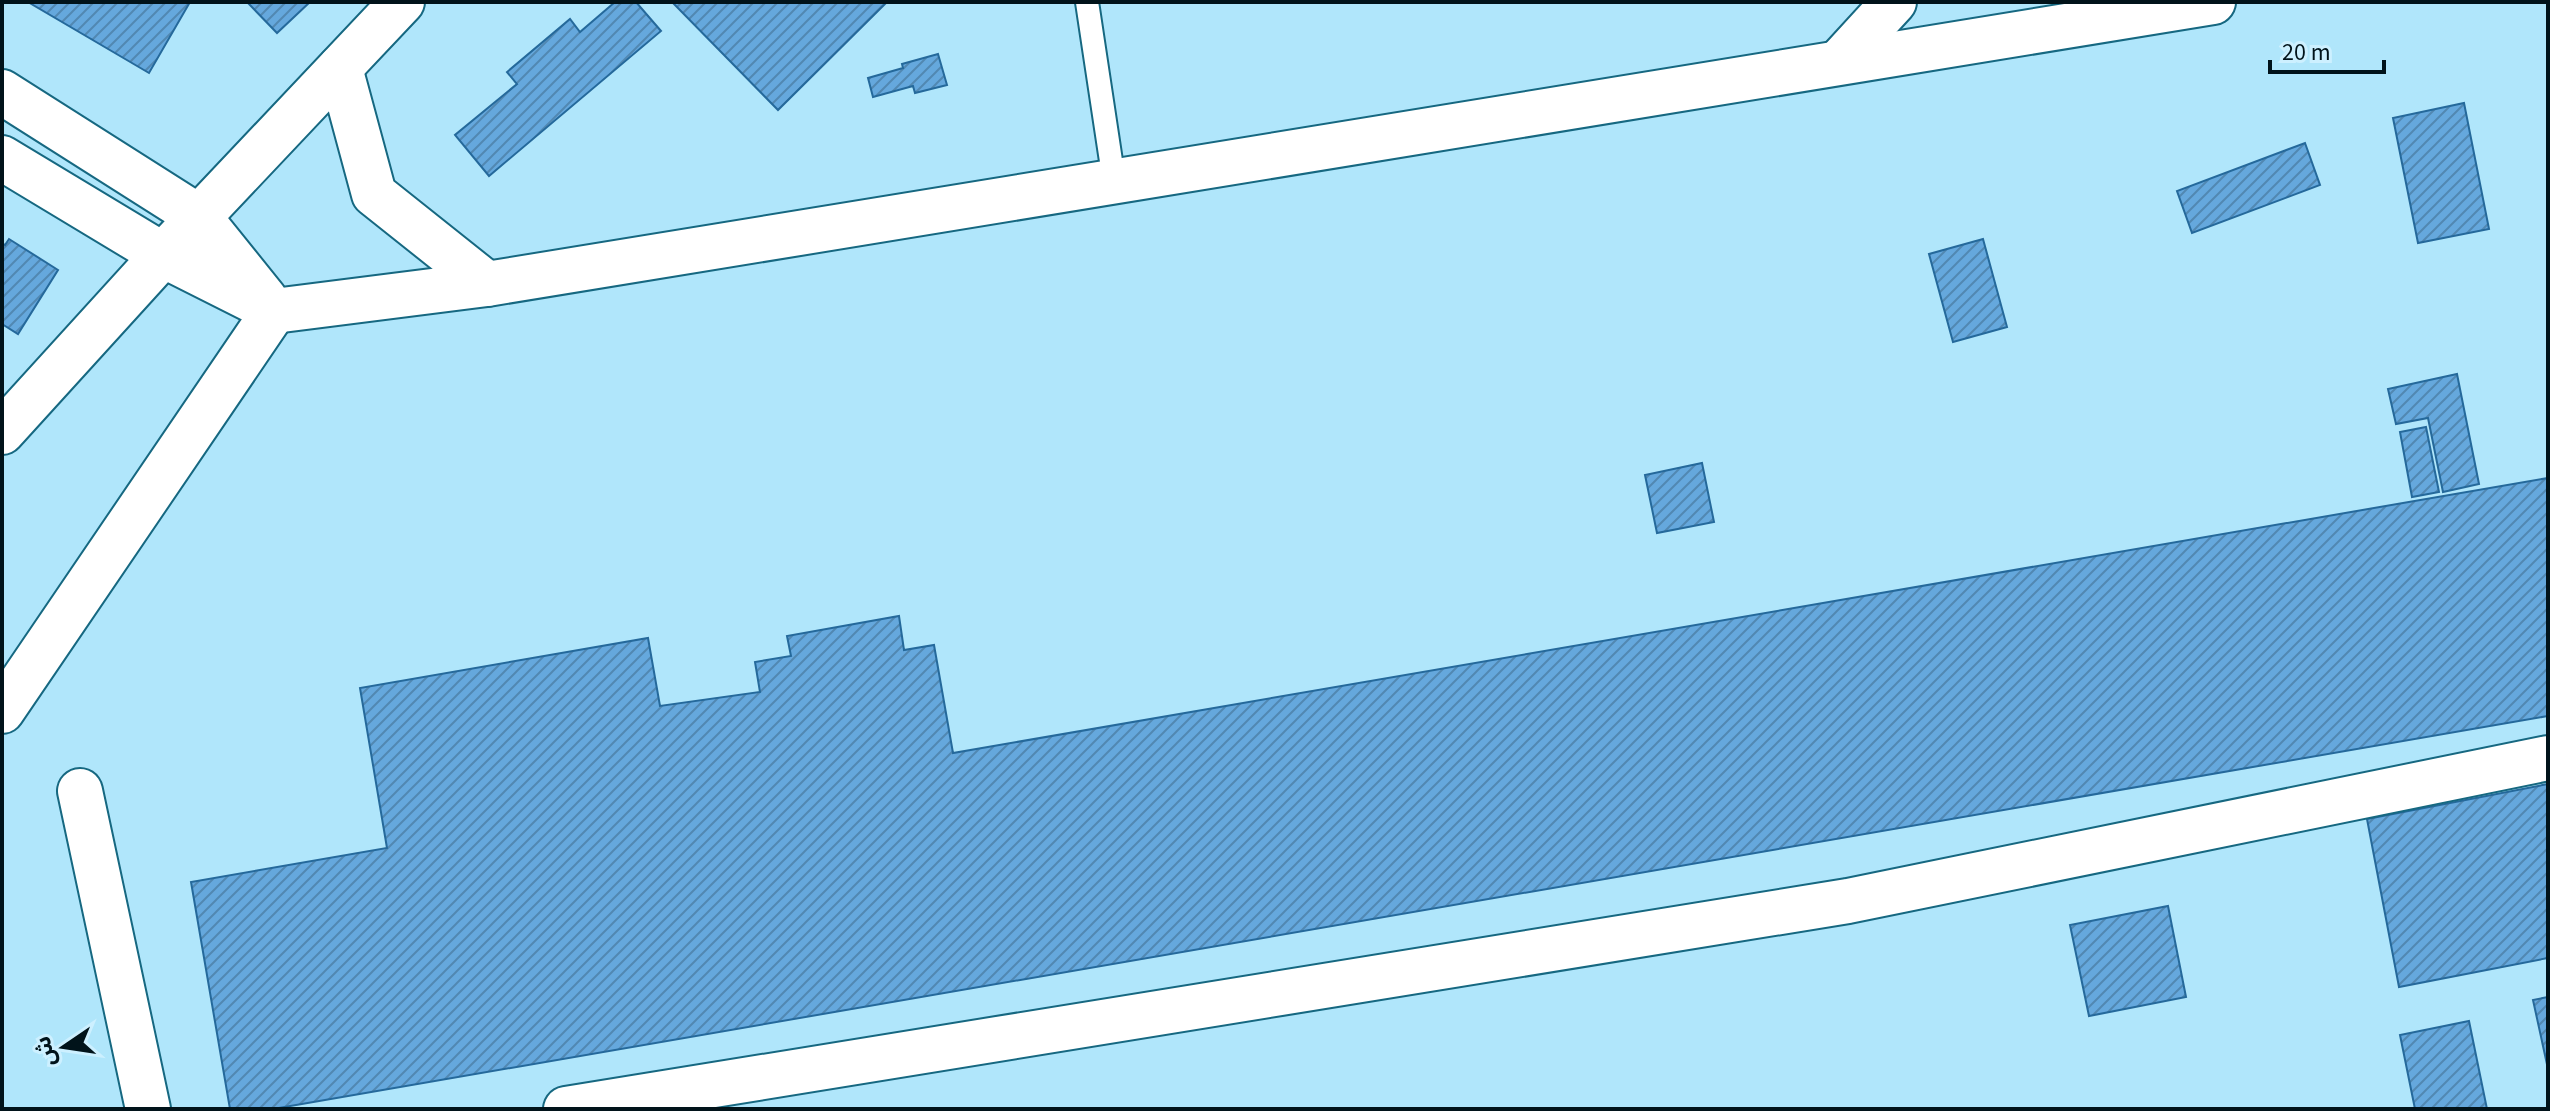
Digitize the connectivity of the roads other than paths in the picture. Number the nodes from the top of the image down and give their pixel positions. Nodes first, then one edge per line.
1 (402, 2) edge
2 (1087, 2) edge
3 (1894, 2) edge
4 (2213, 2) edge
5 (1839, 62) junction
6 (340, 68) junction
7 (2, 92) edge
8 (2, 158) edge
9 (1114, 181) junction
10 (199, 217) junction
11 (163, 255) junction
12 (487, 284) junction
13 (274, 311) junction
14 (2, 432) edge
15 (2, 711) edge
16 (2548, 758) edge
17 (80, 791) dead end
18 (148, 1109) edge
19 (566, 1109) edge

1 - 6 street
2 - 9 lane
3 - 5 street
4 - 5 street
5 - 9 street
6 - 10 street
6 - 12 street
7 - 10 street
8 - 11 street
9 - 12 street
10 - 11 street
10 - 13 street
11 - 13 street
11 - 14 street
12 - 13 street
13 - 15 street
16 - 19 street
17 - 18 street

